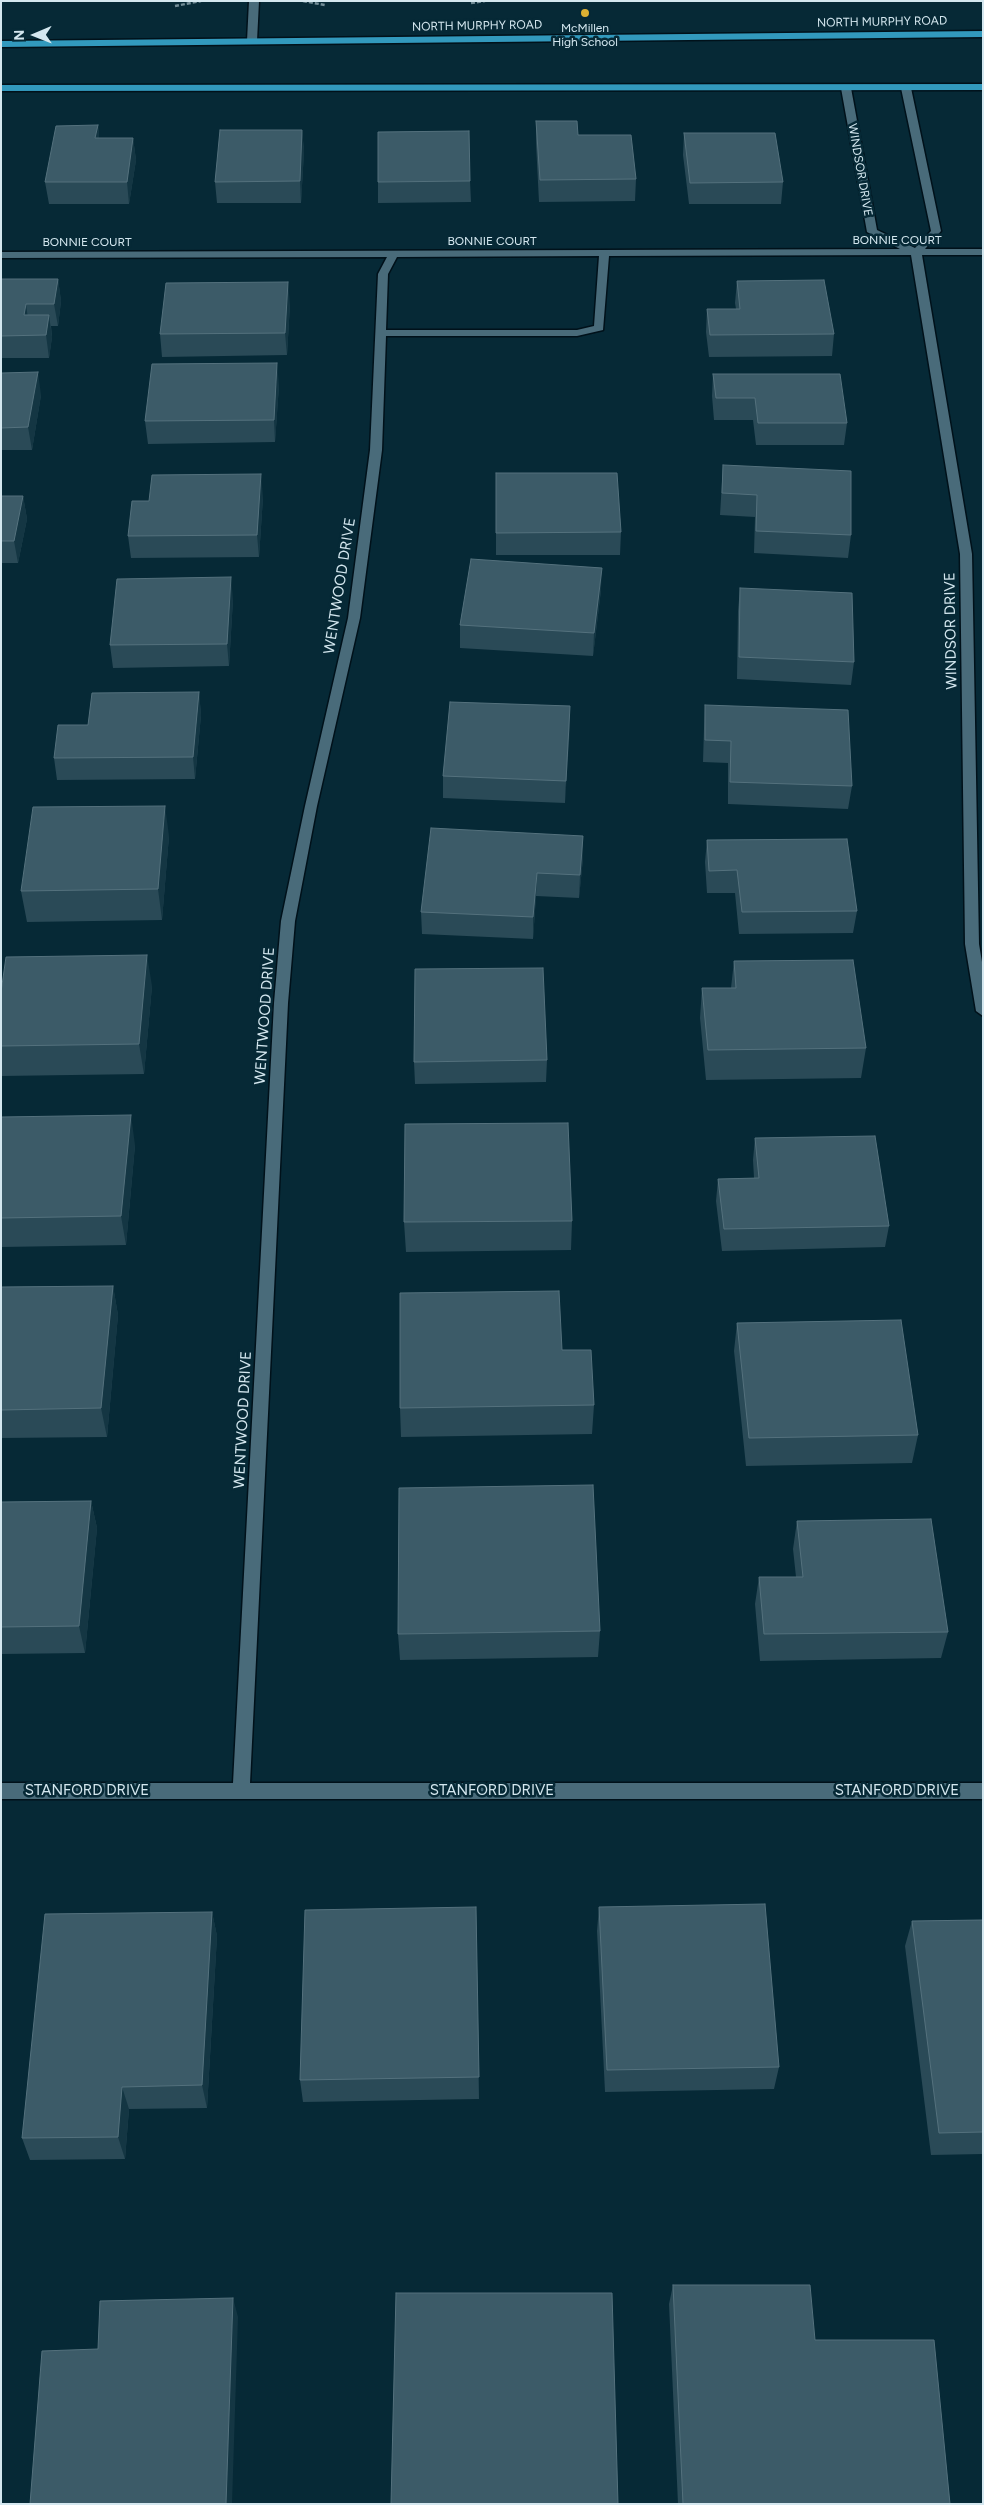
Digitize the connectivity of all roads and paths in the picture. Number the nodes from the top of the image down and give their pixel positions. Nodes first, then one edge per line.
1 (254, 1) edge
2 (983, 34) edge
3 (252, 41) junction
4 (1, 44) edge
5 (983, 87) edge
6 (1, 88) edge
7 (846, 88) junction
8 (906, 88) junction
9 (983, 252) edge
10 (394, 253) junction
11 (604, 253) junction
12 (916, 253) junction
13 (1, 255) edge
14 (380, 333) junction
15 (983, 1011) edge
16 (1, 1791) edge
17 (241, 1791) junction
18 (983, 1792) edge

1 - 3 street
2 - 3 main road, NORTH MURPHY ROAD
3 - 4 main road, NORTH MURPHY ROAD
5 - 8 main road
6 - 7 main road
7 - 8 main road
7 - 12 street, WINDSOR DRIVE
8 - 12 street
9 - 12 street, BONNIE COURT
10 - 11 street, BONNIE COURT
10 - 13 street, BONNIE COURT
10 - 14 street, WENTWOOD DRIVE
11 - 12 street, BONNIE COURT
11 - 14 street
12 - 15 street, WINDSOR DRIVE
14 - 17 street, WENTWOOD DRIVE
16 - 17 street, STANFORD DRIVE
17 - 18 street, STANFORD DRIVE

